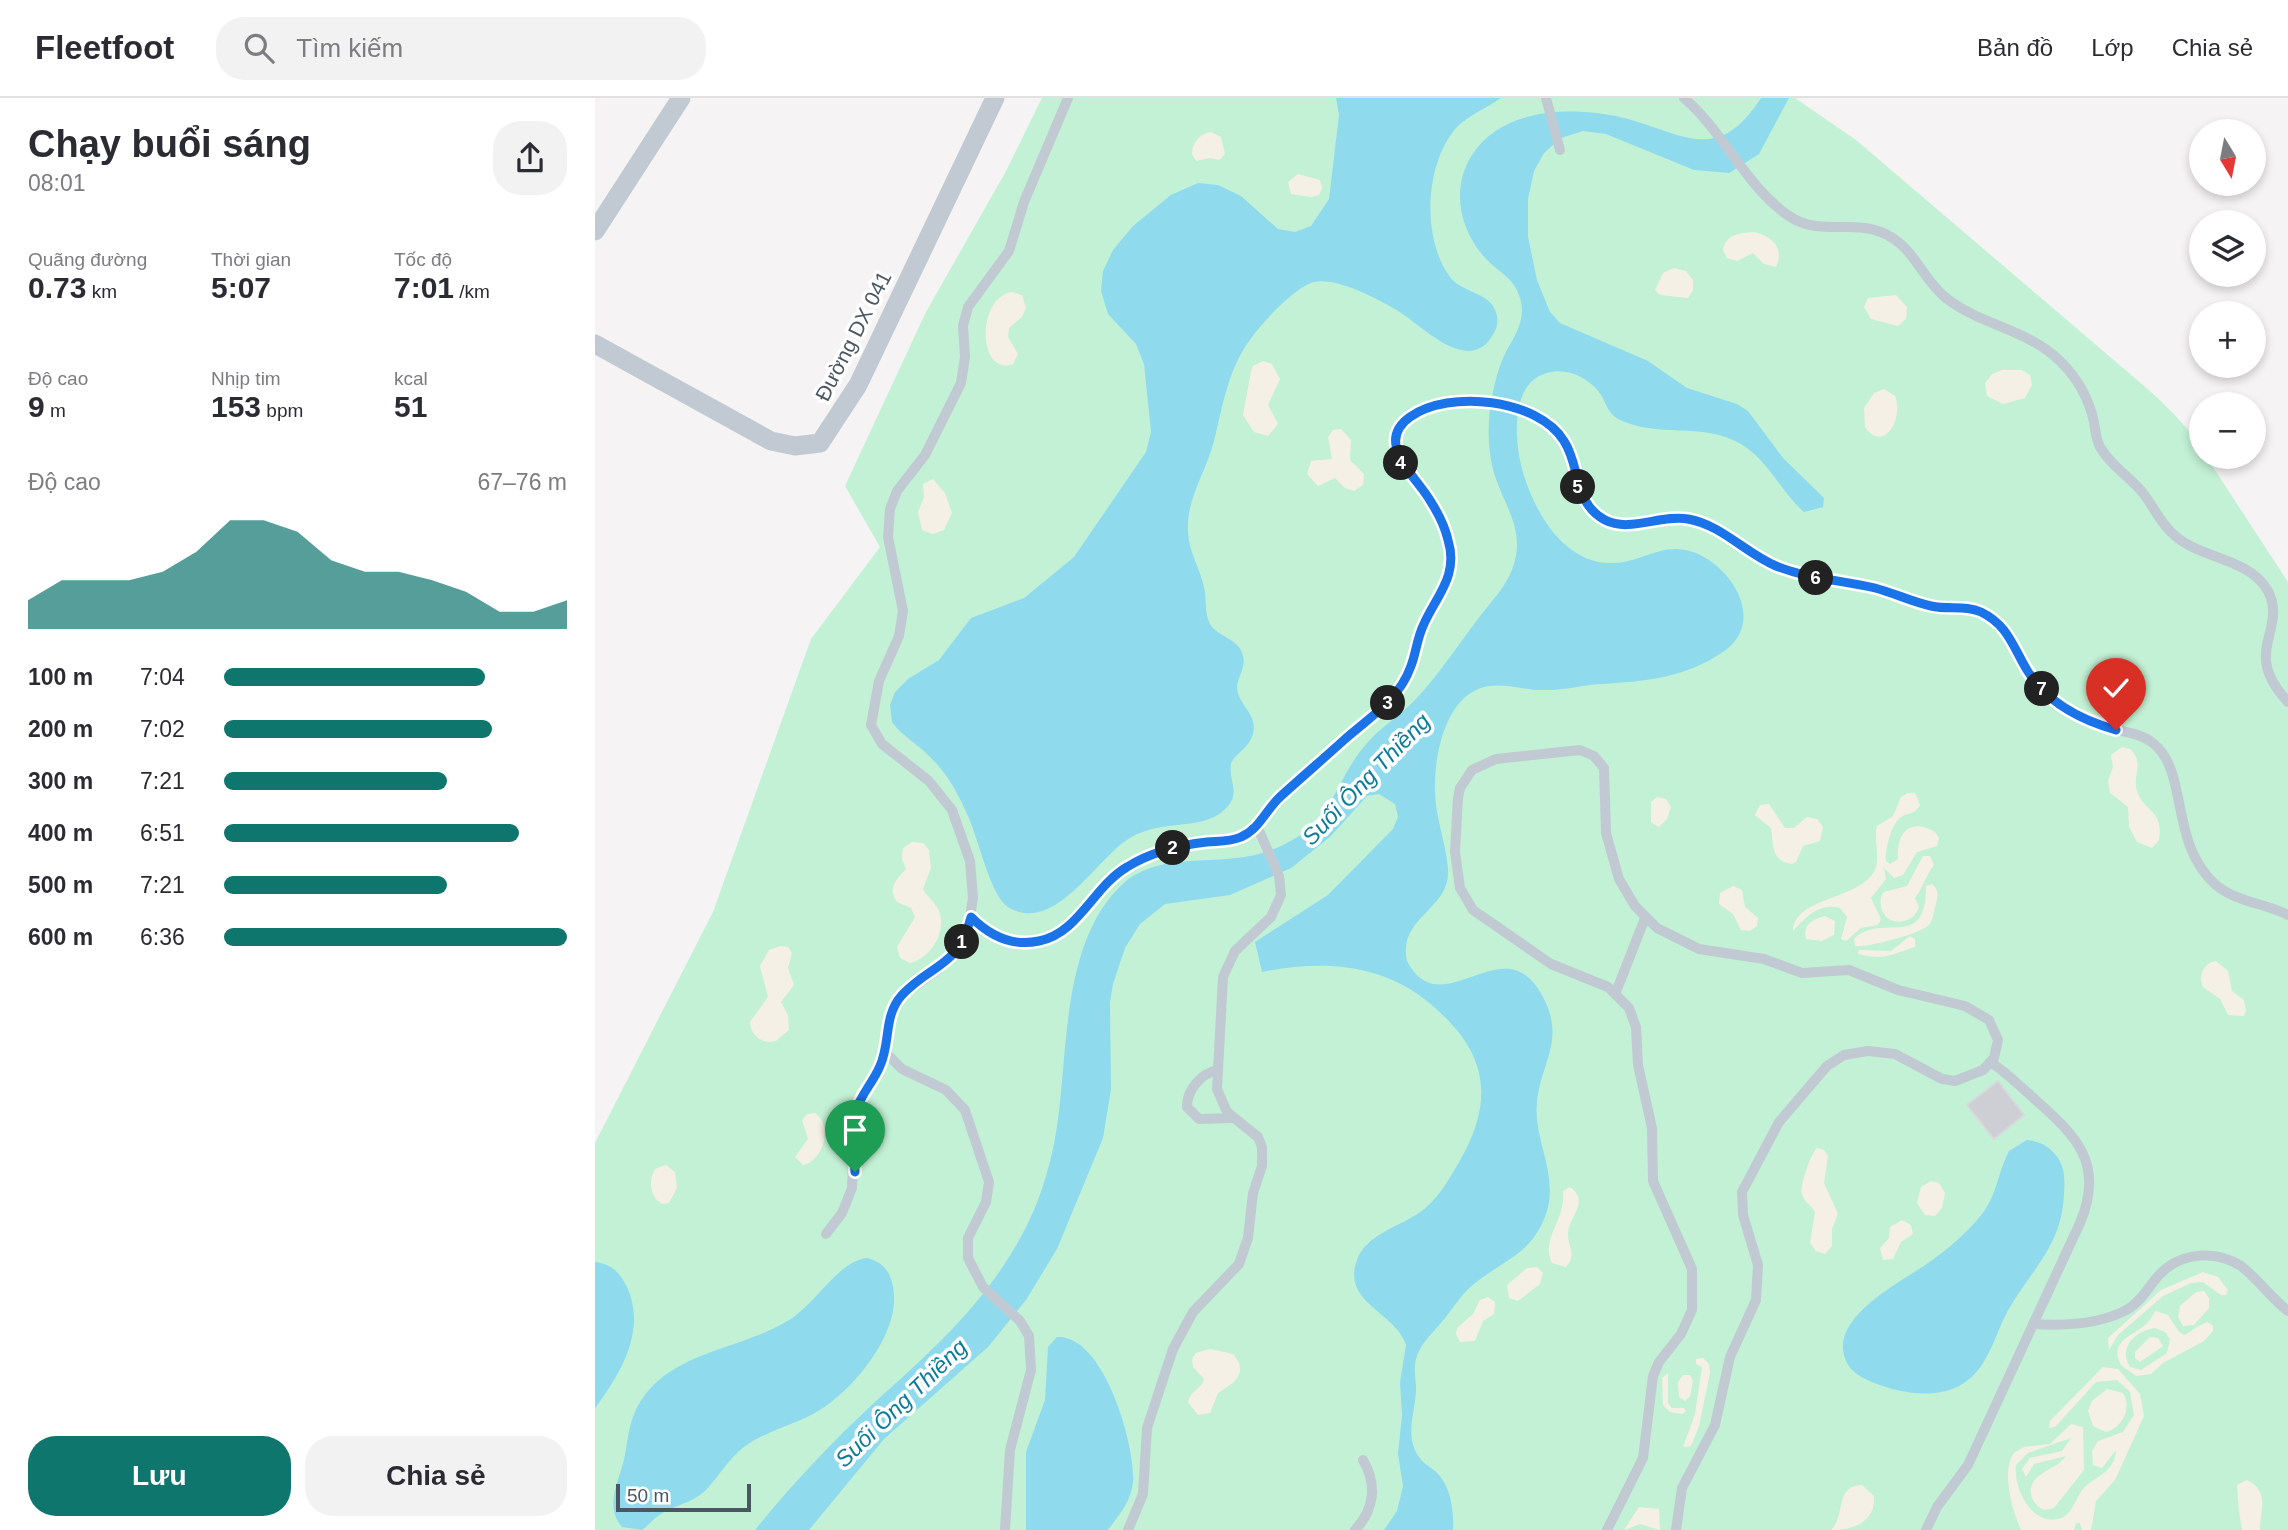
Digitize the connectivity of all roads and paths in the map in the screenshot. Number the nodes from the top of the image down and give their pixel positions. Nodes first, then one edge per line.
1 (681, 98) edge
2 (995, 98) edge
3 (1684, 98) edge
4 (1069, 99) edge
5 (1546, 101) edge
6 (1560, 150) dead end
7 (595, 231) edge
8 (595, 344) edge
9 (2288, 702) edge
10 (1257, 826) junction
11 (2288, 915) edge
12 (971, 917) junction
13 (1645, 918) junction
14 (1616, 992) junction
15 (885, 1052) junction
16 (1990, 1062) junction
17 (1217, 1070) junction
18 (1234, 1118) junction
19 (826, 1234) dead end
20 (2288, 1311) edge
21 (2033, 1324) junction
22 (1363, 1460) dead end
23 (1005, 1530) edge
24 (1128, 1530) edge
25 (1355, 1530) edge
26 (1607, 1530) edge
27 (1676, 1530) edge
28 (1926, 1530) edge

1 - 7 street
2 - 8 street, Đường DX 041
3 - 9 lane
4 - 12 lane
5 - 6 lane
10 - 11 lane
10 - 12 lane
10 - 17 lane
12 - 15 lane
13 - 14 lane
13 - 14 lane
13 - 16 lane
14 - 26 lane
15 - 19 lane
15 - 23 lane
16 - 21 lane
16 - 27 lane
17 - 18 lane
17 - 18 lane
18 - 24 lane
20 - 21 lane
21 - 28 lane
22 - 25 lane

